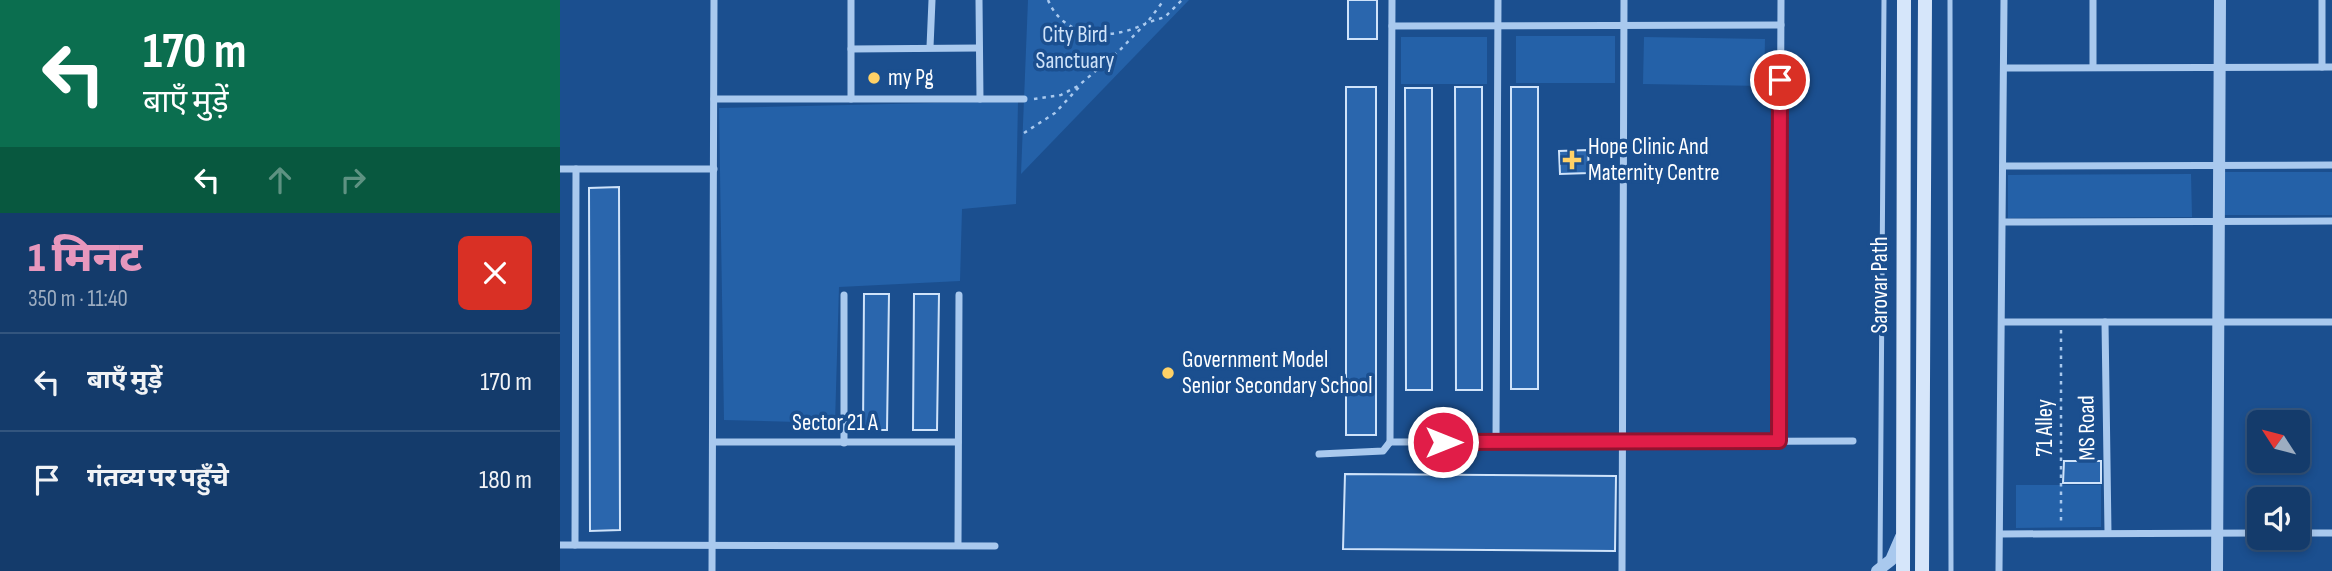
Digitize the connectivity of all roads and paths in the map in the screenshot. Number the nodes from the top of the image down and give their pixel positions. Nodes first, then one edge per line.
1 (714, 0) edge
2 (851, 0) edge
3 (932, 0) edge
4 (979, 0) edge
5 (1048, 0) edge
6 (1164, 0) edge
7 (1182, 0) edge
8 (1392, 0) edge
9 (1498, 0) edge
10 (1624, 0) edge
11 (1781, 0) edge
12 (1884, 0) edge
13 (1905, 0) edge
14 (1925, 0) edge
15 (1951, 0) edge
16 (2004, 0) edge
17 (2093, 0) edge
18 (2220, 0) edge
19 (2322, 0) edge
20 (1146, 23) junction
21 (1624, 25) junction
22 (1781, 25) junction
23 (1392, 26) junction
24 (1498, 26) junction
25 (930, 47) junction
26 (979, 48) junction
27 (851, 49) junction
28 (2093, 67) junction
29 (2322, 67) junction
30 (2332, 67) edge
31 (2004, 68) junction
32 (2220, 68) junction
33 (1085, 80) junction
34 (714, 99) junction
35 (851, 99) junction
36 (980, 99) junction
37 (1024, 99) joint
38 (1024, 133) dead end
39 (2332, 165) edge
40 (2003, 166) junction
41 (2219, 166) junction
42 (560, 169) edge
43 (576, 169) junction
44 (714, 169) junction
45 (2332, 221) edge
46 (2003, 222) junction
47 (2219, 222) junction
48 (844, 295) dead end
49 (959, 295) dead end
50 (2061, 322) junction
51 (2105, 322) junction
52 (2218, 322) junction
53 (2332, 322) edge
54 (2002, 323) junction
55 (1622, 441) junction
56 (1779, 441) junction
57 (1853, 441) dead end
58 (713, 442) junction
59 (958, 442) junction
60 (1390, 442) junction
61 (1496, 442) junction
62 (844, 443) junction
63 (1319, 454) dead end
64 (2061, 533) junction
65 (2108, 533) junction
66 (2217, 533) junction
67 (2247, 533) edge
68 (2310, 533) edge
69 (2332, 533) edge
70 (2001, 534) junction
71 (1902, 537) junction
72 (560, 545) edge
73 (575, 545) junction
74 (712, 545) junction
75 (958, 545) junction
76 (995, 546) dead end
77 (1879, 570) edge
78 (712, 571) edge
79 (1622, 571) edge
80 (1903, 571) edge
81 (1922, 571) edge
82 (1951, 571) edge
83 (1998, 571) edge
84 (2217, 571) edge

1 - 34 street
2 - 27 street
3 - 25 street
4 - 26 street
5 - 20 path
6 - 20 path
7 - 20 path
8 - 23 street
9 - 24 street
10 - 21 street
11 - 22 street
12 - 77 lane
13 - 71 main road, Sarovar Path
14 - 81 main road, Sarovar Path
15 - 82 lane
16 - 31 street
17 - 28 street
18 - 32 street
19 - 29 street
20 - 33 path
21 - 22 street
21 - 24 street
21 - 55 street
22 - 56 street
23 - 24 street
23 - 60 street
24 - 61 street
25 - 26 street
25 - 27 street
26 - 36 street
27 - 35 street
28 - 31 street
28 - 32 street
29 - 30 street
29 - 32 street
31 - 40 street
32 - 41 street
33 - 37 path
33 - 38 path
34 - 35 street
34 - 44 street
35 - 36 street
36 - 37 street
39 - 41 street
40 - 41 street
40 - 46 street
41 - 47 street
42 - 43 street
43 - 44 street
43 - 73 street
44 - 58 street
45 - 47 street
46 - 47 street
46 - 54 street
47 - 52 street
48 - 62 street
49 - 59 street
50 - 51 street
50 - 54 street
50 - 64 path, 71 Alley
51 - 52 street
51 - 65 street, MS Road
52 - 53 street
52 - 66 street
54 - 70 street
55 - 56 street
55 - 61 street
55 - 79 street
56 - 57 street
58 - 62 street, Sector 21 A
58 - 74 street
59 - 62 street, Sector 21 A
59 - 75 street
60 - 61 street
60 - 63 street
64 - 65 street
64 - 70 street
65 - 66 street
66 - 67 street
66 - 84 street
68 - 69 street
70 - 83 street
71 - 77 street
71 - 80 main road, Sarovar Path
72 - 73 street
73 - 74 street
74 - 75 street
74 - 78 street
75 - 76 street

